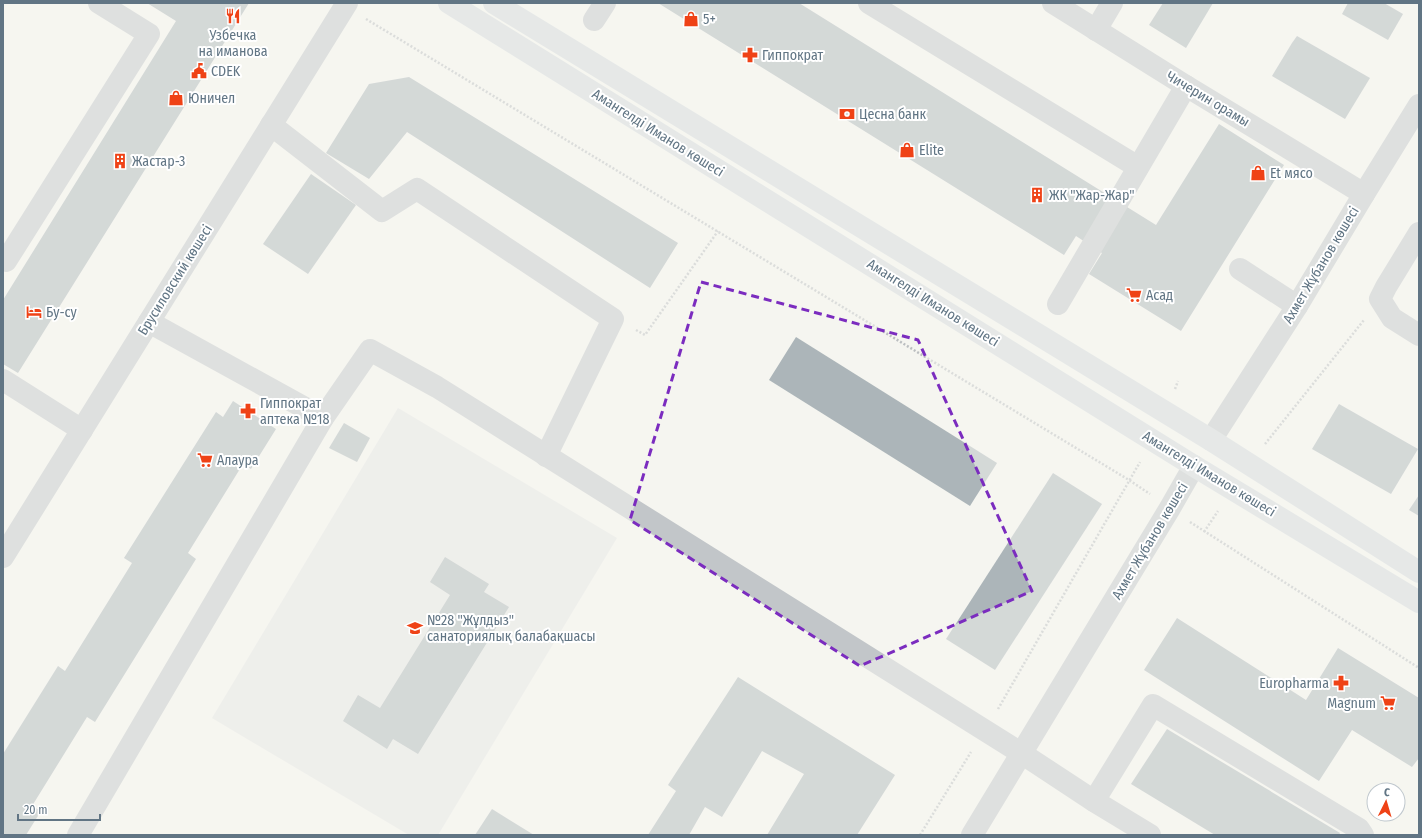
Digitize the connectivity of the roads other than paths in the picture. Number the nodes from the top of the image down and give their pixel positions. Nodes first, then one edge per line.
1 (99, 3) edge
2 (449, 3) edge
3 (494, 3) edge
4 (869, 3) edge
5 (1053, 3) edge
6 (1112, 3) edge
7 (346, 5) edge
8 (1096, 30) junction
9 (1186, 86) junction
10 (1419, 105) edge
11 (271, 125) junction
12 (1138, 167) junction
13 (1364, 194) junction
14 (1419, 233) edge
15 (3, 259) edge
16 (1240, 269) dead end
17 (1058, 304) dead end
18 (1297, 306) junction
19 (149, 322) junction
20 (1419, 335) edge
21 (3, 380) edge
22 (323, 418) junction
23 (82, 430) junction
24 (1211, 440) junction
25 (546, 456) junction
26 (1194, 466) junction
27 (3, 557) edge
28 (1419, 572) edge
29 (1419, 602) edge
30 (1021, 753) junction
31 (1094, 801) junction
32 (78, 835) edge
33 (972, 835) edge
34 (1150, 835) edge
35 (1364, 835) edge

1 - 15 street
2 - 26 main road, Амангелді Иманов көшесі
3 - 24 main road, Амангелді Иманов көшесі
4 - 12 street
5 - 8 street, Чичерин орамы
6 - 8 street
7 - 11 street, Брусиловский көшесі
8 - 9 street, Чичерин орамы
9 - 12 street
9 - 13 street, Чичерин орамы
10 - 13 street, Ахмет Жұбанов көшесі
11 - 19 street, Брусиловский көшесі
11 - 25 street
12 - 17 street
13 - 18 street, Ахмет Жұбанов көшесі
14 - 20 street
16 - 18 street
18 - 24 street, Ахмет Жұбанов көшесі
19 - 22 street
19 - 23 street, Брусиловский көшесі
21 - 23 street
22 - 25 street
22 - 32 street
23 - 27 street, Брусиловский көшесі
24 - 26 main road, Ахмет Жұбанов көшесі
24 - 28 main road, Амангелді Иманов көшесі
25 - 30 street
26 - 29 main road, Амангелді Иманов көшесі
26 - 30 street, Ахмет Жұбанов көшесі
30 - 31 street
30 - 33 street, Ахмет Жұбанов көшесі
31 - 34 street
31 - 35 street

